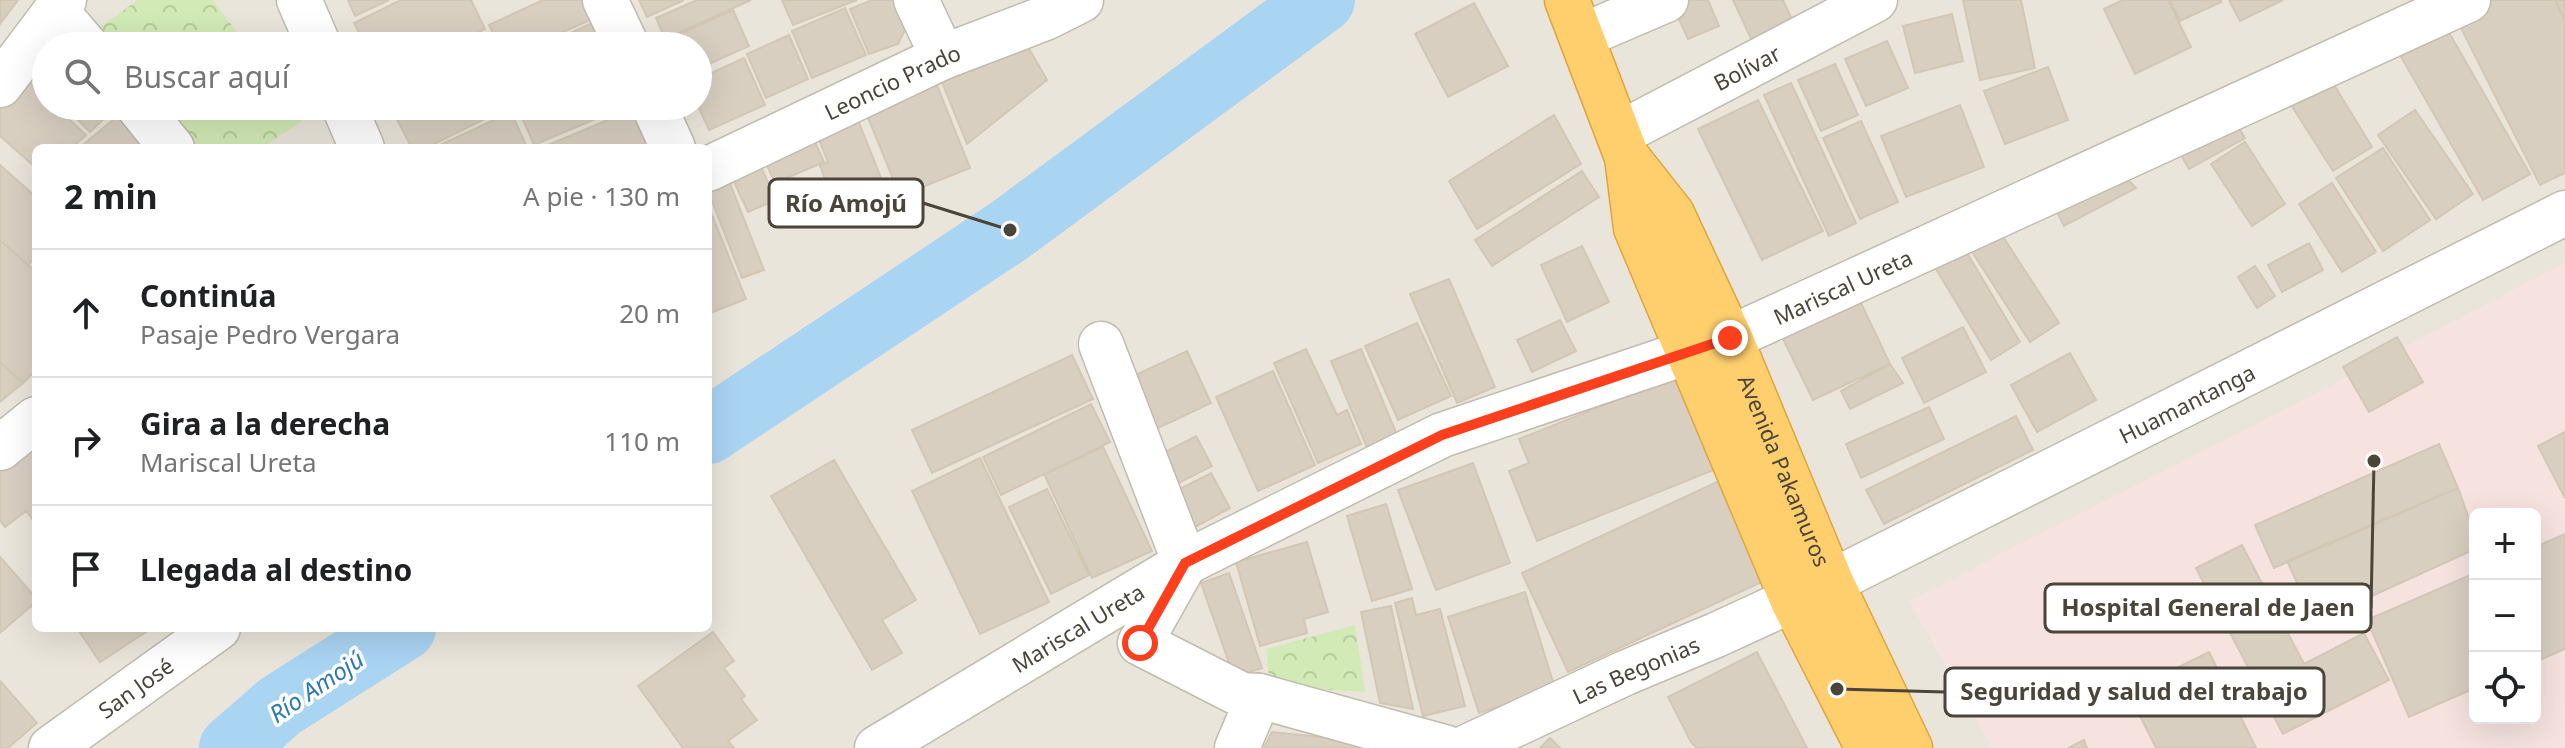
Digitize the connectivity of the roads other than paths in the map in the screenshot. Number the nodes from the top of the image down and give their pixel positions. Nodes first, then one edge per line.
1 (299, 0) edge
2 (605, 0) edge
3 (916, 0) edge
4 (1081, 0) edge
5 (1666, 0) edge
6 (1875, 0) edge
7 (2468, 0) edge
8 (60, 6) edge
9 (1814, 14) edge
10 (1575, 18) edge
11 (40, 32) edge
12 (77, 32) edge
13 (313, 32) edge
14 (620, 32) edge
15 (32, 43) edge
16 (943, 57) junction
17 (0, 85) edge
18 (149, 120) edge
19 (350, 120) edge
20 (660, 120) edge
21 (169, 144) edge
22 (360, 144) edge
23 (671, 144) edge
24 (1623, 146) junction
25 (712, 167) edge
26 (2565, 213) edge
27 (1730, 338) junction
28 (1101, 344) dead end
29 (1688, 353) junction
30 (32, 422) edge
31 (0, 448) edge
32 (1185, 563) junction
33 (1811, 591) junction
34 (212, 632) edge
35 (1259, 696) junction
36 (1861, 745) edge
37 (885, 746) edge
38 (51, 748) edge
39 (1237, 748) edge
40 (1447, 748) edge
41 (1465, 748) edge
42 (1910, 748) edge

1 - 13 street
2 - 14 street
3 - 16 street
4 - 16 street, Leoncio Prado
5 - 10 street
6 - 9 street, Bolívar
7 - 27 street, Mariscal Ureta
8 - 11 street
8 - 12 street
9 - 24 street, Bolívar
10 - 24 highway, Avenida Pakamuros
15 - 17 street
16 - 25 street, Leoncio Prado
18 - 21 street
19 - 22 street
20 - 23 street
24 - 27 highway, Avenida Pakamuros
24 - 29 highway, Avenida Pakamuros
26 - 33 street, Huamantanga
27 - 29 street, Mariscal Ureta
27 - 33 highway, Avenida Pakamuros
28 - 32 street
29 - 32 street, Mariscal Ureta
29 - 33 highway, Avenida Pakamuros
30 - 31 street
32 - 35 street
32 - 37 street, Mariscal Ureta
33 - 36 highway, Avenida Pakamuros
33 - 41 street, Las Begonias
33 - 42 highway, Avenida Pakamuros
34 - 38 street, San José
35 - 39 street
35 - 40 street

